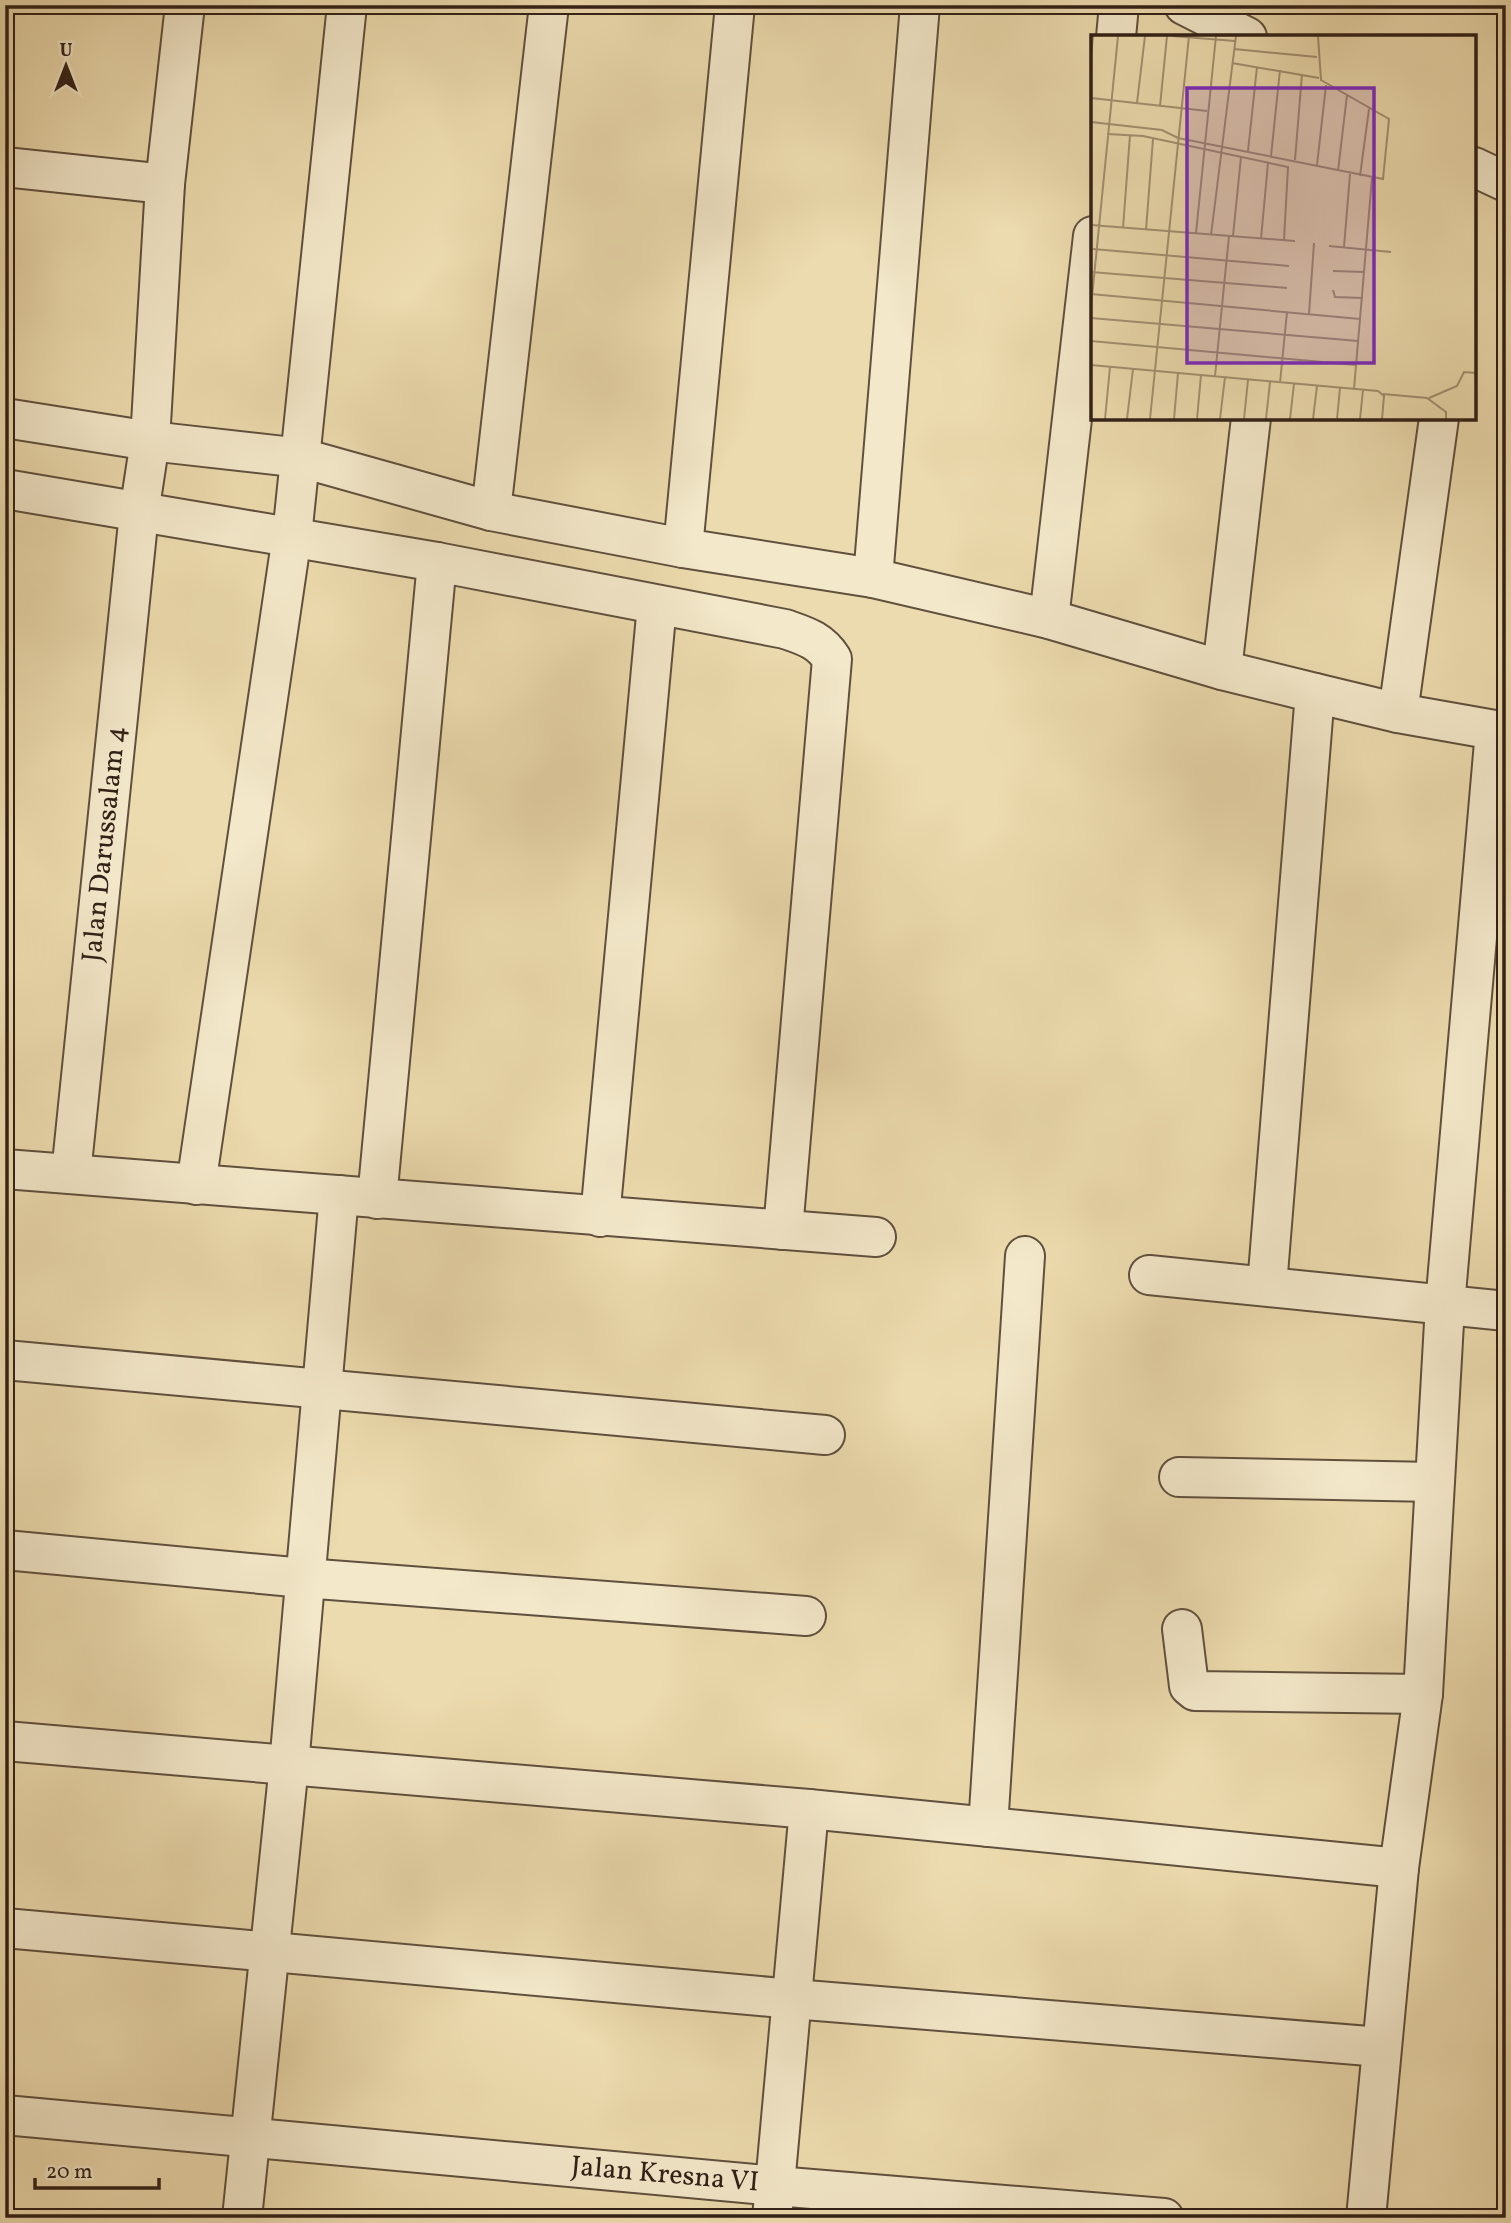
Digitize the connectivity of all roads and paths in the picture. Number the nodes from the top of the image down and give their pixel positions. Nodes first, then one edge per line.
1 (185, 5) edge
2 (347, 5) edge
3 (549, 5) edge
4 (735, 5) edge
5 (920, 5) edge
6 (1119, 5) edge
7 (1184, 5) edge
8 (1116, 35) edge
9 (1243, 35) edge
10 (5, 167) edge
11 (1476, 168) edge
12 (1506, 182) edge
13 (166, 184) junction
14 (1091, 253) edge
15 (5, 418) edge
16 (1251, 420) edge
17 (1439, 420) edge
18 (150, 441) junction
19 (302, 458) junction
20 (5, 489) edge
21 (492, 511) junction
22 (139, 513) junction
23 (292, 536) junction
24 (683, 548) junction
25 (437, 562) junction
26 (873, 578) junction
27 (657, 605) junction
28 (1049, 620) junction
29 (1222, 670) junction
30 (1315, 693) junction
31 (1398, 713) junction
32 (1500, 731) edge
33 (5, 1170) edge
34 (71, 1174) junction
35 (196, 1185) junction
36 (340, 1195) junction
37 (377, 1199) junction
38 (600, 1217) junction
39 (783, 1230) junction
40 (876, 1237) dead end
41 (1025, 1256) dead end
42 (1149, 1275) dead end
43 (1267, 1286) junction
44 (1446, 1305) junction
45 (1506, 1311) edge
46 (5, 1360) edge
47 (323, 1389) junction
48 (825, 1435) dead end
49 (1179, 1477) dead end
50 (1434, 1482) junction
51 (5, 1550) edge
52 (304, 1578) junction
53 (806, 1616) dead end
54 (1182, 1629) dead end
55 (1423, 1694) junction
56 (5, 1741) edge
57 (289, 1765) junction
58 (808, 1809) junction
59 (988, 1827) junction
60 (1399, 1868) junction
61 (5, 1928) edge
62 (268, 1952) junction
63 (793, 1999) junction
64 (1381, 2048) junction
65 (5, 2115) edge
66 (251, 2137) junction
67 (774, 2202) edge
68 (242, 2218) edge
69 (1164, 2218) edge
70 (1366, 2218) edge

1 - 13 street, Jalan Darussalam 4
2 - 19 street
3 - 21 street
4 - 24 street
5 - 26 street
6 - 8 street
7 - 9 street
10 - 13 street
11 - 12 street
13 - 18 street, Jalan Darussalam 4
14 - 28 street
15 - 18 street
16 - 29 street
17 - 31 street
18 - 19 street
18 - 22 street, Jalan Darussalam 4
19 - 21 street
19 - 23 street
20 - 22 street
21 - 24 street
22 - 23 street
22 - 34 street, Jalan Darussalam 4
23 - 25 street
23 - 35 street
24 - 26 street
25 - 27 street
25 - 37 street
26 - 28 street
27 - 38 street
27 - 39 street
28 - 29 street
29 - 30 street
30 - 31 street
30 - 43 street
31 - 32 street
32 - 44 street
33 - 34 street
34 - 35 street
35 - 36 street
36 - 37 street
36 - 47 street
37 - 38 street
38 - 39 street
39 - 40 street
41 - 59 street
42 - 43 street
43 - 44 street
44 - 45 street
44 - 50 street
46 - 47 street
47 - 48 street
47 - 52 street
49 - 50 street
50 - 55 street
51 - 52 street
52 - 53 street
52 - 57 street
54 - 55 street
55 - 60 street
56 - 57 street
57 - 58 street
57 - 62 street
58 - 59 street
58 - 63 street
59 - 60 street
60 - 64 street
61 - 62 street
62 - 63 street
62 - 66 street
63 - 64 street
63 - 67 street
64 - 70 street
65 - 66 street, Jalan Kresna VI
66 - 67 street, Jalan Kresna VI
66 - 68 street
67 - 69 street, Jalan Kresna VI

